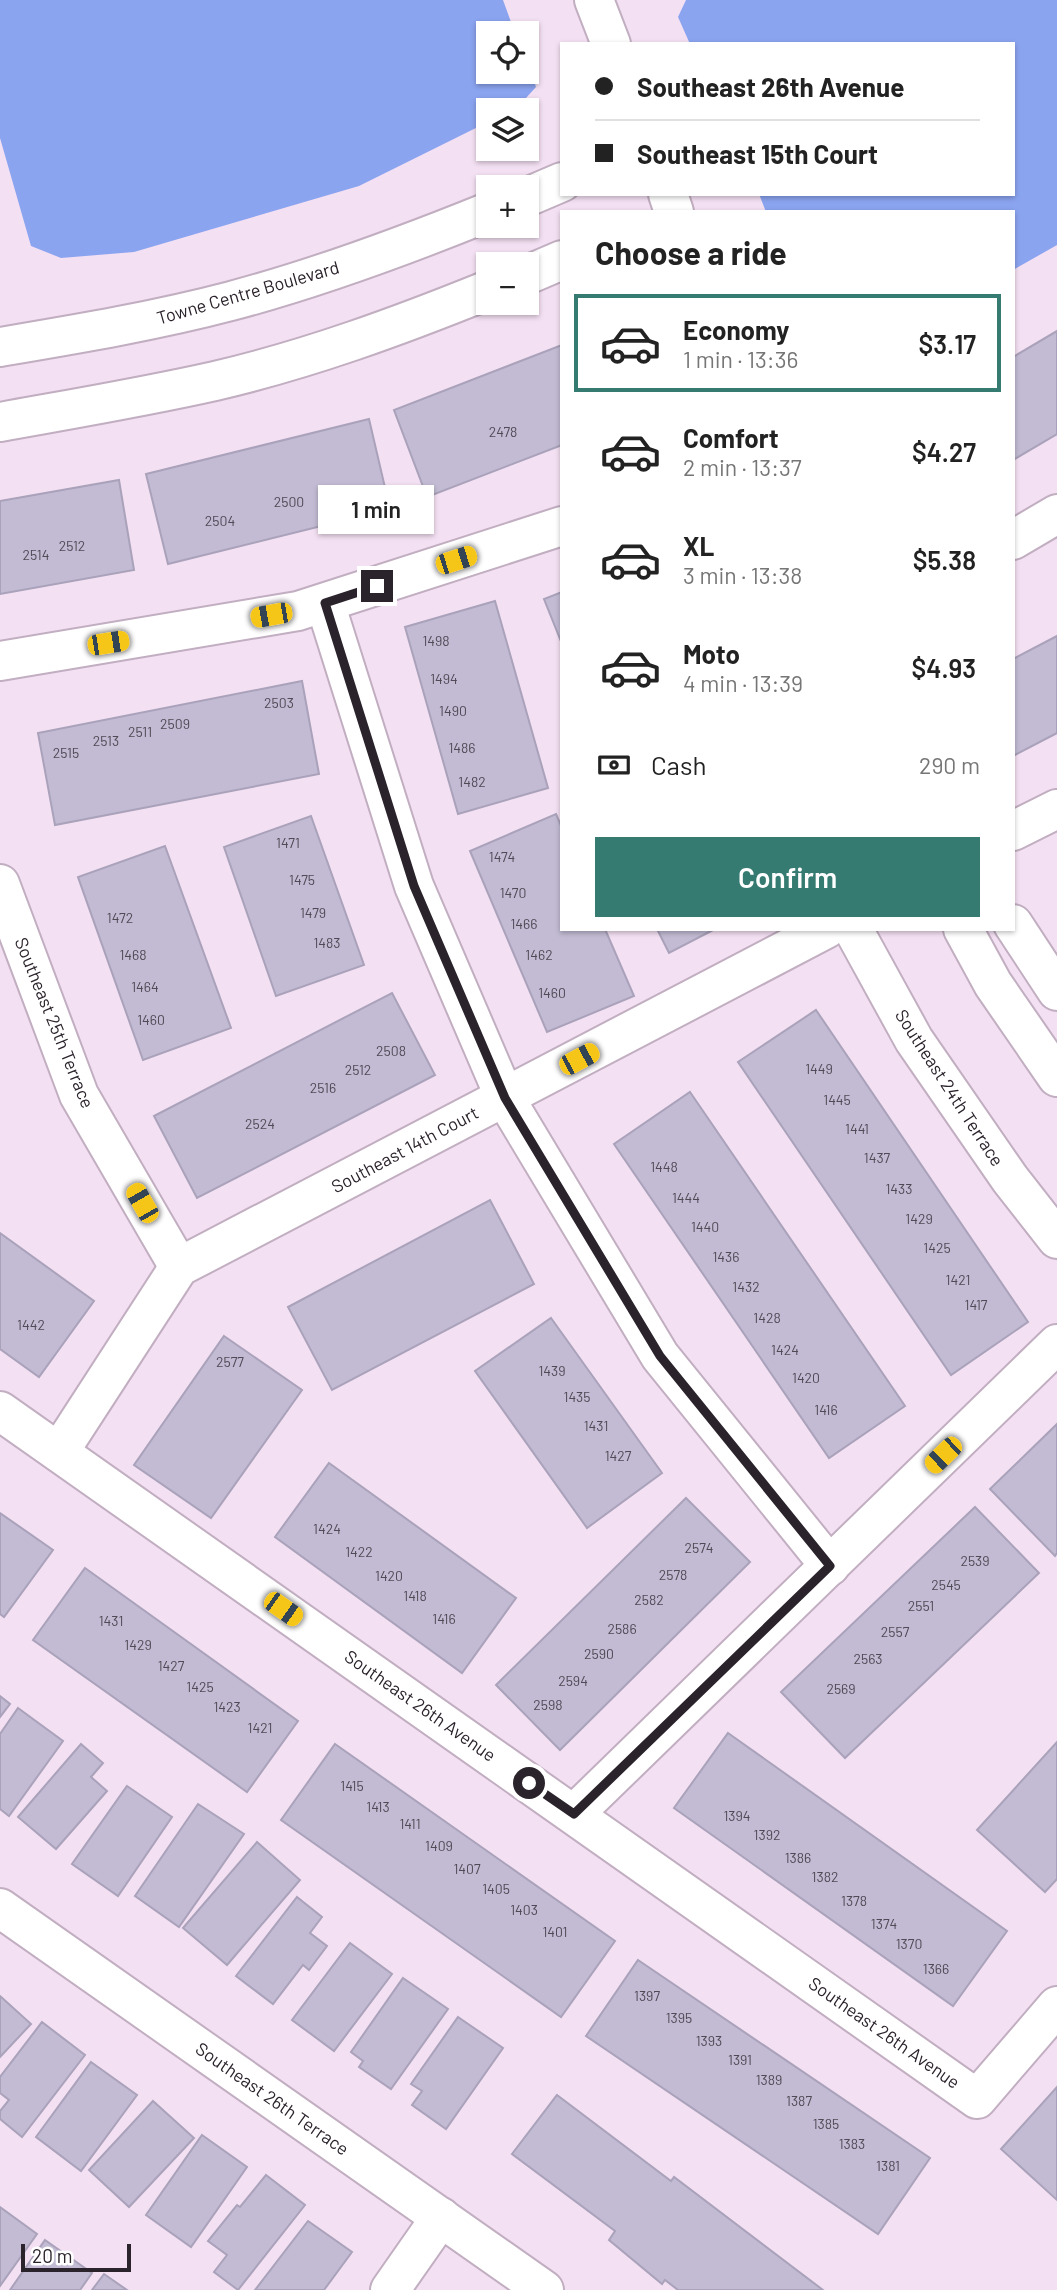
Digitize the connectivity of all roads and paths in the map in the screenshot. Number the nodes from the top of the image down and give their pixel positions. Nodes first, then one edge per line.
1 (594, 0) edge
2 (610, 42) edge
3 (560, 183) edge
4 (539, 192) edge
5 (476, 217) edge
6 (560, 261) edge
7 (539, 270) edge
8 (476, 295) edge
9 (0, 348) edge
10 (0, 422) edge
11 (1057, 514) edge
12 (560, 527) edge
13 (1015, 539) edge
14 (325, 603) junction
15 (0, 661) edge
16 (1057, 809) edge
17 (1015, 830) edge
18 (0, 884) edge
19 (1015, 927) edge
20 (822, 931) edge
21 (854, 931) edge
22 (964, 931) edge
23 (1057, 991) edge
24 (1057, 1077) edge
25 (505, 1098) junction
26 (1057, 1239) edge
27 (179, 1267) junction
28 (1057, 1344) edge
29 (0, 1411) edge
30 (59, 1452) junction
31 (830, 1566) junction
32 (574, 1814) junction
33 (0, 1908) edge
34 (1057, 2006) edge
35 (441, 2217) junction
36 (390, 2290) edge
37 (544, 2290) edge

1 - 2 street
3 - 4 street
5 - 9 street, Towne Centre Boulevard
6 - 7 street
8 - 10 street
11 - 13 street
12 - 14 street
14 - 15 street
14 - 25 street
16 - 17 street
18 - 27 street, Southeast 25th Terrace
19 - 23 street
20 - 25 street, Southeast 14th Court
21 - 26 street, Southeast 24th Terrace
22 - 24 street
25 - 27 street, Southeast 14th Court
25 - 31 street
27 - 30 street, Southeast 14th Court
28 - 31 street
29 - 30 street, Southeast 26th Avenue
30 - 32 street, Southeast 26th Avenue
31 - 32 street
32 - 34 street, Southeast 26th Avenue
33 - 35 street, Southeast 26th Terrace
35 - 36 street
35 - 37 street, Southeast 26th Terrace

